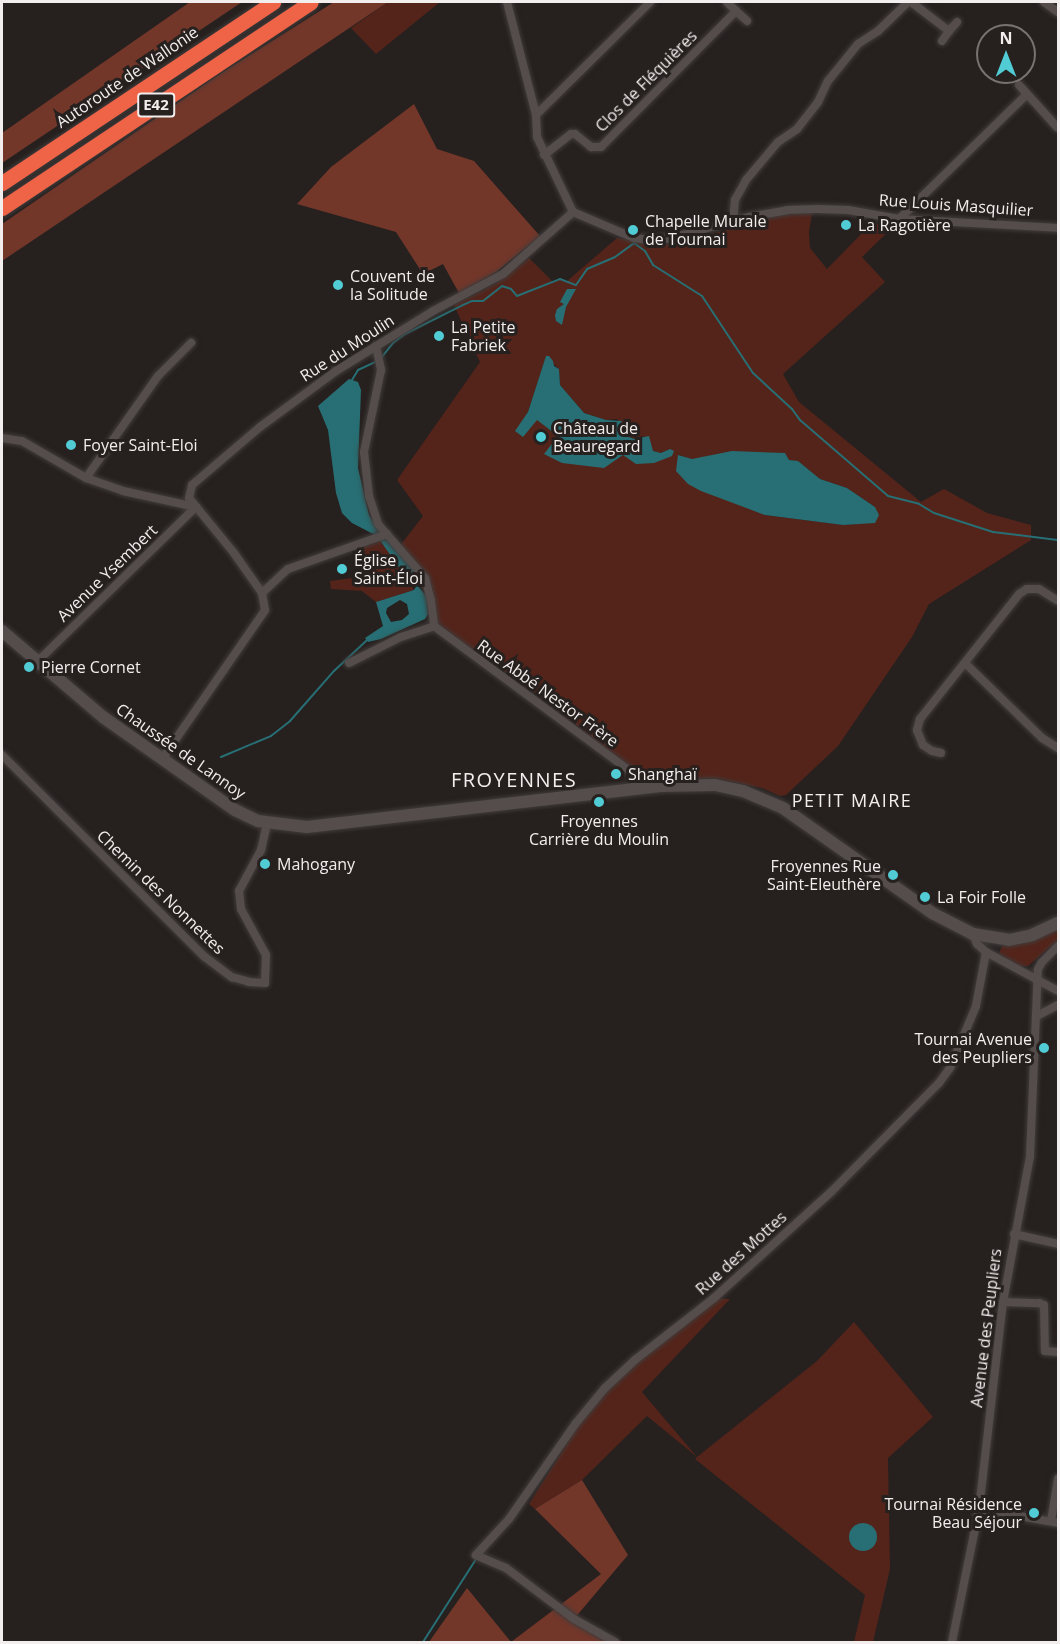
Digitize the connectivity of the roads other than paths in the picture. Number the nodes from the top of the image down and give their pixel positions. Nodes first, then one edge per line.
1 (273, 2) edge
2 (311, 2) edge
3 (507, 2) edge
4 (650, 2) edge
5 (727, 2) edge
6 (909, 2) edge
7 (1044, 2) edge
8 (736, 11) junction
9 (1059, 12) edge
10 (747, 21) dead end
11 (957, 22) dead end
12 (949, 31) junction
13 (942, 41) dead end
14 (1019, 85) dead end
15 (1026, 95) junction
16 (536, 115) junction
17 (1057, 127) edge
18 (544, 155) junction
19 (2, 183) edge
20 (2, 208) edge
21 (573, 212) junction
22 (899, 219) junction
23 (733, 222) junction
24 (1059, 228) edge
25 (190, 343) dead end
26 (376, 346) junction
27 (2, 438) edge
28 (86, 478) junction
29 (196, 507) junction
30 (382, 536) junction
31 (262, 593) junction
32 (1059, 601) edge
33 (434, 626) junction
34 (2, 631) edge
35 (38, 661) junction
36 (349, 663) dead end
37 (965, 663) junction
38 (1059, 748) edge
39 (941, 753) dead end
40 (2, 755) edge
41 (162, 759) junction
42 (637, 788) junction
43 (267, 823) junction
44 (1059, 923) edge
45 (973, 934) junction
46 (1059, 946) edge
47 (986, 952) junction
48 (1039, 979) junction
49 (1059, 991) edge
50 (1059, 1005) edge
51 (1037, 1017) junction
52 (1014, 1234) junction
53 (1059, 1244) edge
54 (1003, 1302) junction
55 (1059, 1352) edge
56 (1059, 1479) edge
57 (979, 1509) junction
58 (1054, 1522) edge
59 (615, 1642) edge
60 (952, 1642) edge

1 - 19 highway, Autoroute de Wallonie / E42
2 - 20 highway, E42
3 - 16 street
4 - 16 street
5 - 8 street
6 - 12 street
6 - 23 street
7 - 9 street
8 - 10 street
8 - 18 street, Clos de Fléquières
11 - 12 street
12 - 13 street
14 - 15 street
15 - 17 street
15 - 22 street
16 - 18 street
18 - 21 street
21 - 23 street, Rue Louis Masquilier
21 - 26 street, Rue du Moulin
22 - 23 street, Rue Louis Masquilier
22 - 24 street, Rue Louis Masquilier
25 - 28 street
26 - 29 street, Rue du Moulin
26 - 30 street
27 - 28 street
28 - 29 street
29 - 31 street
29 - 35 street, Avenue Ysembert
30 - 31 street
30 - 33 street
31 - 41 street
32 - 37 street
33 - 36 street
33 - 42 street, Rue Abbé Nestor Frère
34 - 35 main road, Chaussée de Lannoy
35 - 41 main road, Chaussée de Lannoy
37 - 38 street
37 - 39 street
40 - 43 street, Chemin des Nonnettes
41 - 43 main road, Chaussée de Lannoy
42 - 43 main road, Chaussée de Lannoy
42 - 45 main road, Chaussée de Lannoy
44 - 45 main road, Chaussée de Lannoy
45 - 47 street
46 - 48 street, Avenue des Peupliers
47 - 48 street
47 - 59 street, Rue des Mottes
48 - 49 street
48 - 51 street, Avenue des Peupliers
50 - 51 street
51 - 52 street, Avenue des Peupliers
52 - 53 street
52 - 54 street, Avenue des Peupliers
54 - 55 street
54 - 57 street, Avenue des Peupliers
56 - 58 street
57 - 58 street
57 - 60 street, Avenue des Peupliers

